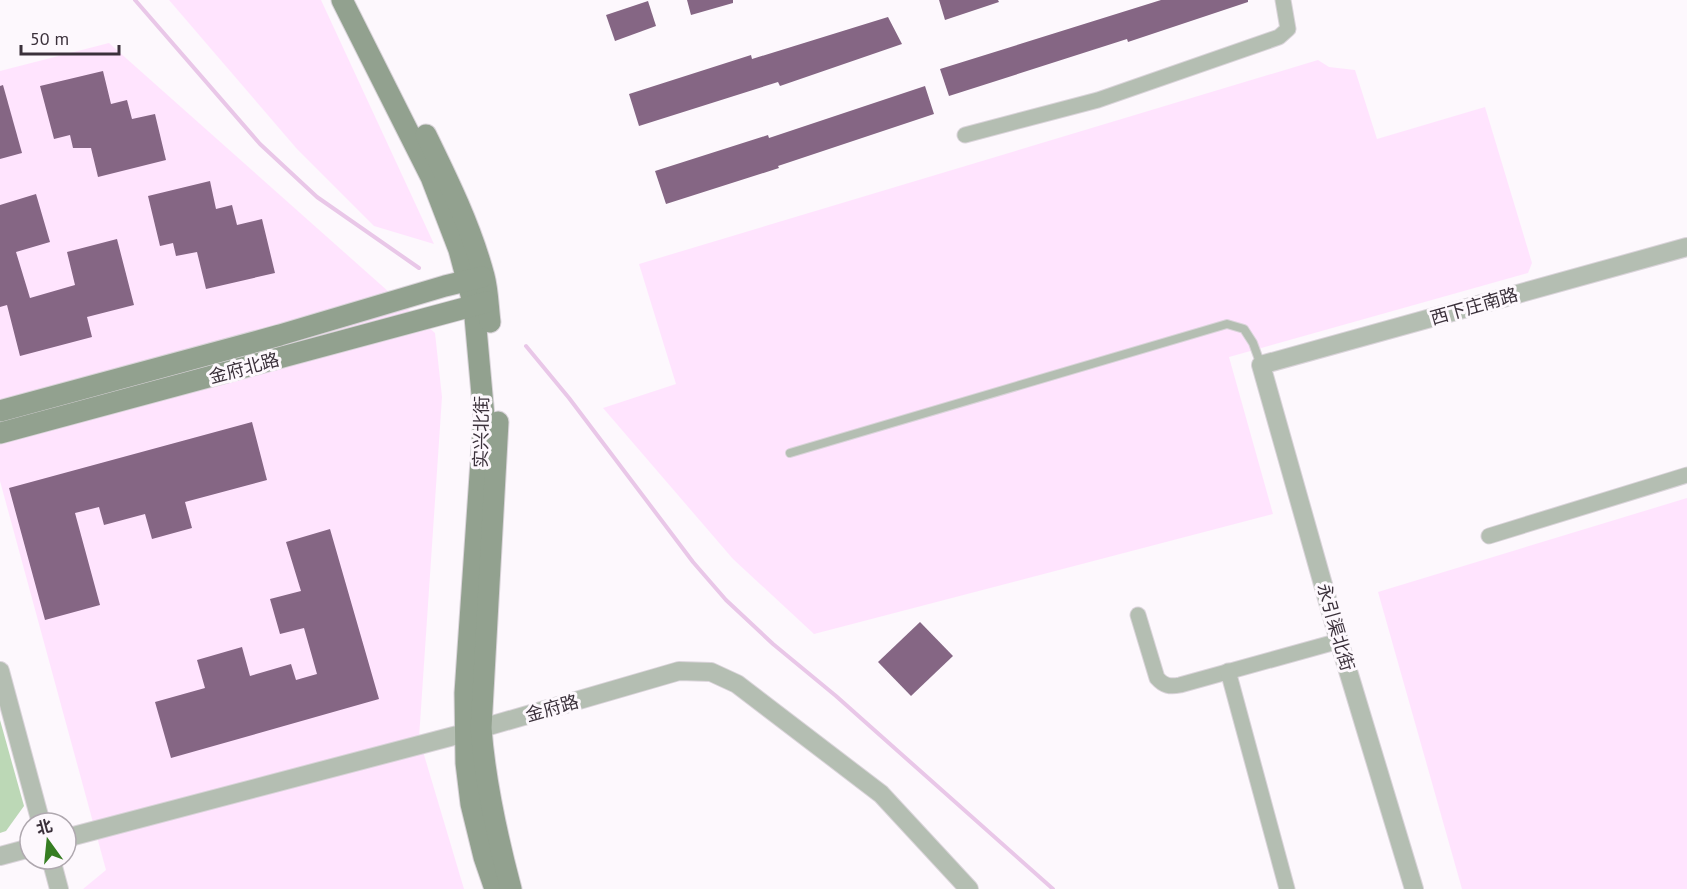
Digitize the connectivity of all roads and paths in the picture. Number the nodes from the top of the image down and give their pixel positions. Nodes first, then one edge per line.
1 (342, 0) edge
2 (358, 0) edge
3 (1283, 0) edge
4 (965, 135) dead end
5 (1687, 247) edge
6 (476, 279) junction
7 (481, 304) junction
8 (1261, 364) junction
9 (0, 411) edge
10 (0, 433) edge
11 (790, 453) dead end
12 (1687, 475) edge
13 (1488, 536) dead end
14 (1138, 615) dead end
15 (1339, 641) junction
16 (0, 671) edge
17 (1228, 671) junction
18 (473, 731) junction
19 (38, 811) edge
20 (78, 835) edge
21 (18, 851) edge
22 (0, 856) edge
23 (54, 871) edge
24 (59, 889) edge
25 (495, 889) edge
26 (511, 889) edge
27 (969, 889) edge
28 (1287, 889) edge
29 (1414, 889) edge

1 - 6 main road, 实兴北街
2 - 6 main road, 实兴北街
3 - 4 street
5 - 8 street, 西下庄南路
6 - 7 main road, 实兴北街
6 - 9 main road, 金府北路
7 - 10 main road, 金府北路
7 - 18 main road, 实兴北街
8 - 11 lane
8 - 15 street, 永引渠北街
12 - 13 street
14 - 17 street
15 - 17 street
15 - 29 street, 永引渠北街
16 - 19 street
17 - 28 street
18 - 20 street, 金府路
18 - 25 main road, 实兴北街
18 - 26 main road, 实兴北街
18 - 27 street, 金府路
21 - 22 street
23 - 24 street

